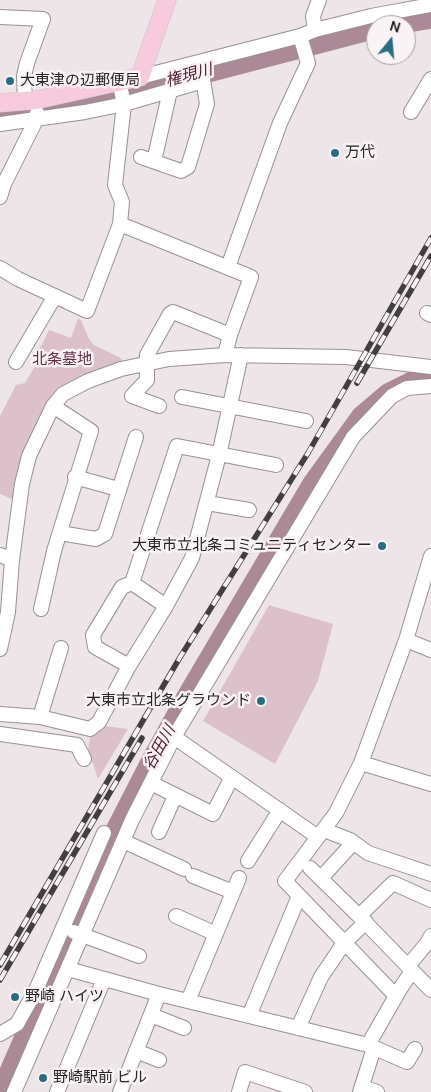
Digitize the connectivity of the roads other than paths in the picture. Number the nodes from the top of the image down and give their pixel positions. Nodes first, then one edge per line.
1 (167, 0) edge
2 (319, 0) edge
3 (431, 5) edge
4 (0, 17) edge
5 (316, 30) junction
6 (302, 43) junction
7 (200, 62) junction
8 (171, 69) junction
9 (140, 77) junction
10 (431, 79) edge
11 (203, 81) junction
12 (173, 89) junction
13 (122, 93) junction
14 (0, 103) edge
15 (34, 108) junction
16 (411, 112) dead end
17 (0, 124) edge
18 (1, 188) edge
19 (120, 224) junction
20 (228, 267) junction
21 (0, 268) edge
22 (55, 296) junction
23 (230, 334) junction
24 (225, 355) junction
25 (241, 355) junction
26 (16, 362) dead end
27 (146, 362) junction
28 (431, 367) edge
29 (431, 386) edge
30 (182, 397) dead end
31 (53, 406) junction
32 (159, 406) dead end
33 (229, 407) junction
34 (306, 422) dead end
35 (136, 436) dead end
36 (219, 455) junction
37 (276, 465) dead end
38 (76, 477) junction
39 (118, 489) junction
40 (207, 503) junction
41 (249, 510) dead end
42 (60, 533) junction
43 (431, 556) edge
44 (132, 583) junction
45 (166, 606) junction
46 (40, 609) dead end
47 (406, 640) junction
48 (0, 645) edge
49 (61, 648) dead end
50 (431, 650) edge
51 (129, 666) junction
52 (0, 714) edge
53 (23, 716) junction
54 (40, 717) junction
55 (0, 734) edge
56 (20, 737) junction
57 (174, 737) junction
58 (84, 759) dead end
59 (361, 763) junction
60 (232, 777) junction
61 (431, 784) edge
62 (155, 785) dead end
63 (175, 796) junction
64 (280, 810) junction
65 (159, 832) dead end
66 (104, 833) dead end
67 (321, 833) junction
68 (123, 841) junction
69 (353, 843) junction
70 (248, 861) dead end
71 (310, 868) dead end
72 (431, 874) edge
73 (239, 878) dead end
74 (321, 878) junction
75 (233, 892) junction
76 (299, 896) junction
77 (431, 900) edge
78 (176, 916) dead end
79 (362, 919) junction
80 (63, 928) junction
81 (216, 934) junction
82 (82, 935) junction
83 (431, 936) edge
84 (344, 943) junction
85 (139, 956) dead end
86 (410, 968) junction
87 (68, 969) junction
88 (104, 979) junction
89 (431, 990) edge
90 (159, 994) junction
91 (396, 996) junction
92 (188, 1001) junction
93 (151, 1015) junction
94 (249, 1016) junction
95 (184, 1028) dead end
96 (298, 1028) junction
97 (0, 1034) edge
98 (371, 1046) junction
99 (415, 1049) dead end
100 (136, 1051) junction
101 (159, 1060) dead end
102 (361, 1089) edge
103 (14, 1092) edge
104 (57, 1092) edge
105 (120, 1092) edge
106 (239, 1092) edge
107 (305, 1092) edge
108 (377, 1092) edge

1 - 9 main road
2 - 5 street
3 - 5 street
4 - 15 street
5 - 6 street
6 - 7 street
6 - 20 street
7 - 8 street
7 - 11 street
8 - 9 street
8 - 12 street
9 - 13 main road
10 - 16 street
11 - 12 street
11 - 12 street
12 - 13 street
13 - 15 main road
13 - 19 street
14 - 15 main road
15 - 17 street
15 - 18 street
19 - 20 street
19 - 22 street
20 - 23 street
21 - 22 street
22 - 26 street
23 - 24 street
23 - 27 street
24 - 25 street
24 - 27 street
25 - 28 street
25 - 33 street
27 - 31 street
27 - 32 street
29 - 57 street
30 - 33 street
31 - 38 street
31 - 48 street
33 - 34 street
33 - 36 street
35 - 39 street
36 - 37 street
36 - 40 street
36 - 44 street
38 - 39 street
38 - 42 street
39 - 42 street
40 - 41 street
40 - 45 street
42 - 46 street
43 - 47 street
44 - 45 street
44 - 51 street
45 - 51 street
47 - 50 street
47 - 59 street
49 - 54 street
51 - 54 street
52 - 53 street
53 - 54 street
53 - 56 street
55 - 56 street
56 - 58 street
57 - 60 street
57 - 68 street
59 - 61 street
59 - 67 street
60 - 63 street
60 - 64 street
62 - 63 street
63 - 65 street
64 - 67 street
64 - 70 street
66 - 80 street
67 - 69 street
67 - 76 street
68 - 75 street
68 - 82 street
69 - 72 street
69 - 74 street
71 - 74 street
73 - 75 street
74 - 79 street
75 - 81 street
76 - 84 street
76 - 94 street
77 - 79 street
78 - 81 street
79 - 84 street
79 - 86 street
80 - 82 street
80 - 97 street
81 - 92 street
82 - 85 street
82 - 87 street
83 - 86 street
84 - 91 street
84 - 96 street
86 - 89 street
86 - 91 street
87 - 88 street
87 - 103 street
88 - 90 street
88 - 104 street
90 - 92 street
90 - 93 street
91 - 98 street
92 - 94 street
93 - 95 street
93 - 100 street
94 - 96 street
96 - 98 street
98 - 99 street
98 - 102 street
100 - 101 street
100 - 105 street
102 - 108 street
106 - 107 street

